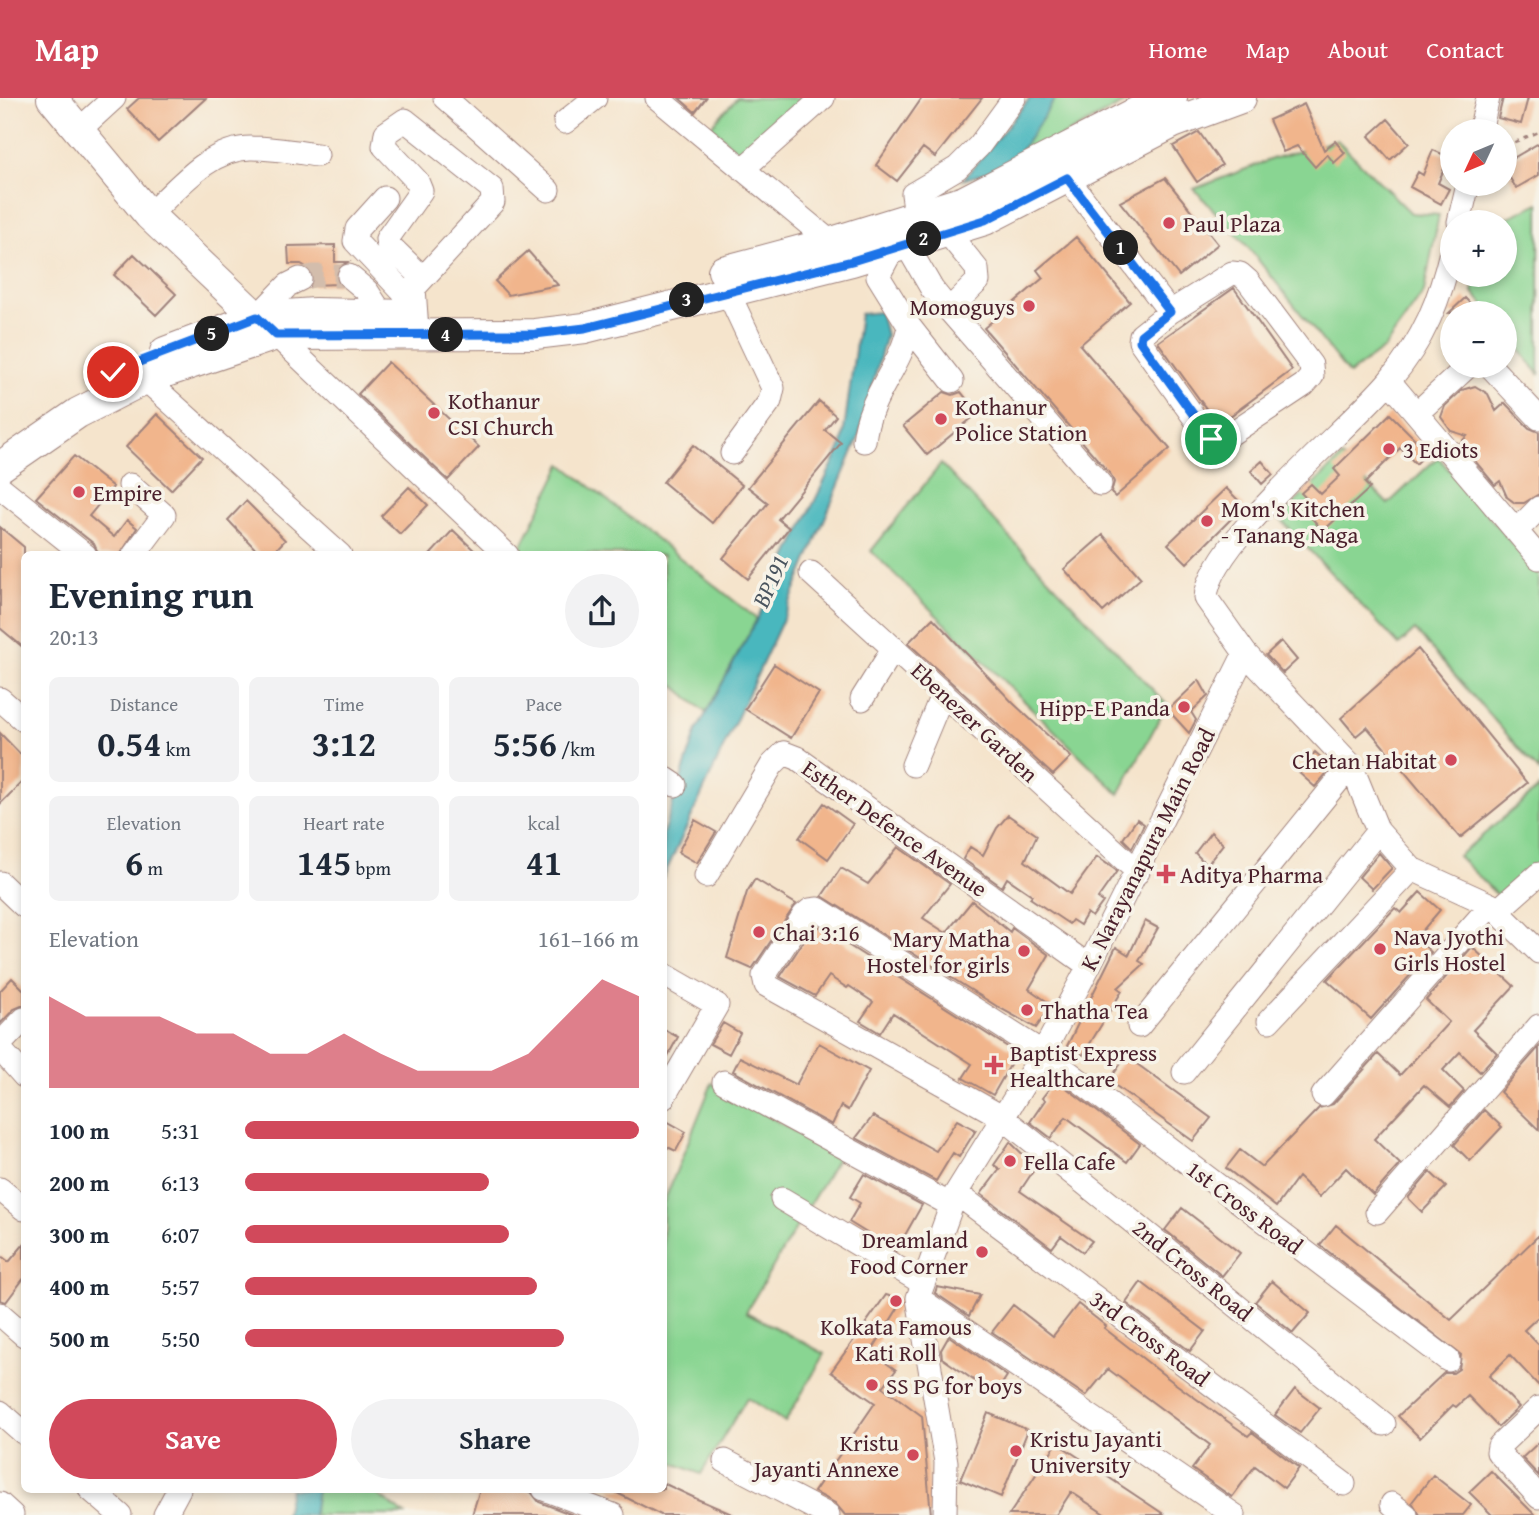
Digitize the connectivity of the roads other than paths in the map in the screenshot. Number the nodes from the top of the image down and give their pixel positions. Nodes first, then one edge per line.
1 (52, 98) edge
2 (114, 98) edge
3 (445, 98) edge
4 (595, 98) edge
5 (657, 98) edge
6 (823, 98) edge
7 (1014, 98) edge
8 (1172, 98) edge
9 (1241, 98) edge
10 (1488, 98) edge
11 (1483, 119) edge
12 (565, 122) dead end
13 (78, 131) junction
14 (317, 155) dead end
15 (744, 168) junction
16 (1067, 178) junction
17 (548, 190) dead end
18 (385, 198) dead end
19 (149, 215) junction
20 (929, 228) junction
21 (842, 252) junction
22 (349, 276) dead end
23 (300, 279) tunnel mouth
24 (1443, 287) edge
25 (727, 290) junction
26 (417, 306) junction
27 (949, 310) junction
28 (1170, 312) junction
29 (382, 314) junction
30 (266, 326) junction
31 (909, 326) junction
32 (1455, 378) edge
33 (1501, 378) edge
34 (145, 379) junction
35 (952, 381) dead end
36 (1389, 381) junction
37 (1417, 413) junction
38 (1539, 418) edge
39 (864, 441) dead end
40 (0, 443) edge
41 (732, 453) dead end
42 (0, 467) edge
43 (1100, 484) dead end
44 (130, 485) dead end
45 (0, 487) edge
46 (1539, 508) edge
47 (1516, 531) junction
48 (80, 551) edge
49 (137, 551) edge
50 (336, 551) edge
51 (503, 551) edge
52 (1539, 558) edge
53 (811, 573) dead end
54 (894, 648) junction
55 (1245, 653) junction
56 (943, 693) junction
57 (0, 699) edge
58 (862, 699) dead end
59 (21, 717) edge
60 (914, 765) dead end
61 (1351, 765) junction
62 (1378, 831) junction
63 (1412, 869) junction
64 (1138, 872) junction
65 (1539, 874) edge
66 (706, 876) dead end
67 (0, 883) edge
68 (21, 903) edge
69 (1494, 908) junction
70 (1539, 952) edge
71 (1089, 966) junction
72 (667, 976) edge
73 (1269, 1021) dead end
74 (21, 1022) edge
75 (1139, 1026) dead end
76 (1539, 1026) edge
77 (0, 1049) edge
78 (1043, 1053) junction
79 (1184, 1072) dead end
80 (21, 1073) edge
81 (724, 1082) dead end
82 (667, 1091) edge
83 (1323, 1095) dead end
84 (1002, 1117) junction
85 (0, 1189) edge
86 (782, 1199) dead end
87 (953, 1199) junction
88 (21, 1206) edge
89 (1377, 1212) dead end
90 (921, 1291) junction
91 (0, 1314) edge
92 (21, 1332) edge
93 (1448, 1360) dead end
94 (1539, 1408) edge
95 (0, 1412) edge
96 (1384, 1424) dead end
97 (21, 1430) edge
98 (725, 1461) dead end
99 (1344, 1484) dead end
100 (95, 1493) edge
101 (177, 1493) edge
102 (555, 1493) edge
103 (1539, 1497) edge
104 (0, 1504) edge
105 (12, 1515) edge
106 (120, 1515) edge
107 (165, 1515) edge
108 (613, 1515) edge
109 (828, 1515) edge
110 (945, 1515) edge
111 (1234, 1515) edge

1 - 13 main road
2 - 13 street
3 - 17 street
4 - 12 street
5 - 15 street
6 - 15 street
7 - 20 street
8 - 20 main road
9 - 16 main road
10 - 11 street
13 - 19 main road
14 - 19 street
15 - 21 street
16 - 20 main road
16 - 28 street
18 - 26 street
19 - 30 main road
20 - 21 main road
20 - 21 main road
20 - 27 street
20 - 27 street
20 - 31 street
21 - 25 main road
21 - 26 main road
22 - 29 street
23 - 30 street
24 - 36 street
25 - 26 main road
25 - 41 street
26 - 26 street
26 - 29 main road
26 - 30 main road
27 - 43 street
28 - 28 street
29 - 30 main road
30 - 34 main road
30 - 40 main road
30 - 51 street
31 - 35 street
31 - 39 street
32 - 37 street
33 - 38 street
34 - 42 main road
34 - 50 street
36 - 37 street
36 - 55 street
37 - 47 street
44 - 49 street
45 - 48 street
46 - 47 street
47 - 52 street
53 - 54 street, Ebenezer Garden
54 - 56 street, Ebenezer Garden
54 - 58 street
55 - 61 street
55 - 64 street, K. Narayanapura Main Road
56 - 60 street
56 - 64 street, Ebenezer Garden
57 - 59 street
61 - 62 street
61 - 75 street
62 - 63 street
62 - 79 street
63 - 69 street
63 - 73 street
64 - 71 street, K. Narayanapura Main Road
65 - 69 street
66 - 71 street, Esther Defence Avenue
67 - 68 street
69 - 70 street
69 - 83 street
71 - 78 street, K. Narayanapura Main Road
72 - 82 street
74 - 77 street
76 - 89 street
77 - 80 street
78 - 84 street, K. Narayanapura Main Road
78 - 84 street, 1st Cross Road
78 - 93 street, 1st Cross Road
81 - 87 street, 3rd Cross Road
84 - 87 street, K. Narayanapura Main Road
84 - 96 street, 2nd Cross Road
85 - 88 street
86 - 90 street
87 - 90 street, K. Narayanapura Main Road
87 - 99 street, 3rd Cross Road
90 - 110 street, K. Narayanapura Main Road
90 - 111 street
91 - 92 street
94 - 103 street
95 - 97 street
98 - 109 street
100 - 106 street
101 - 107 street
102 - 108 street
104 - 105 street

